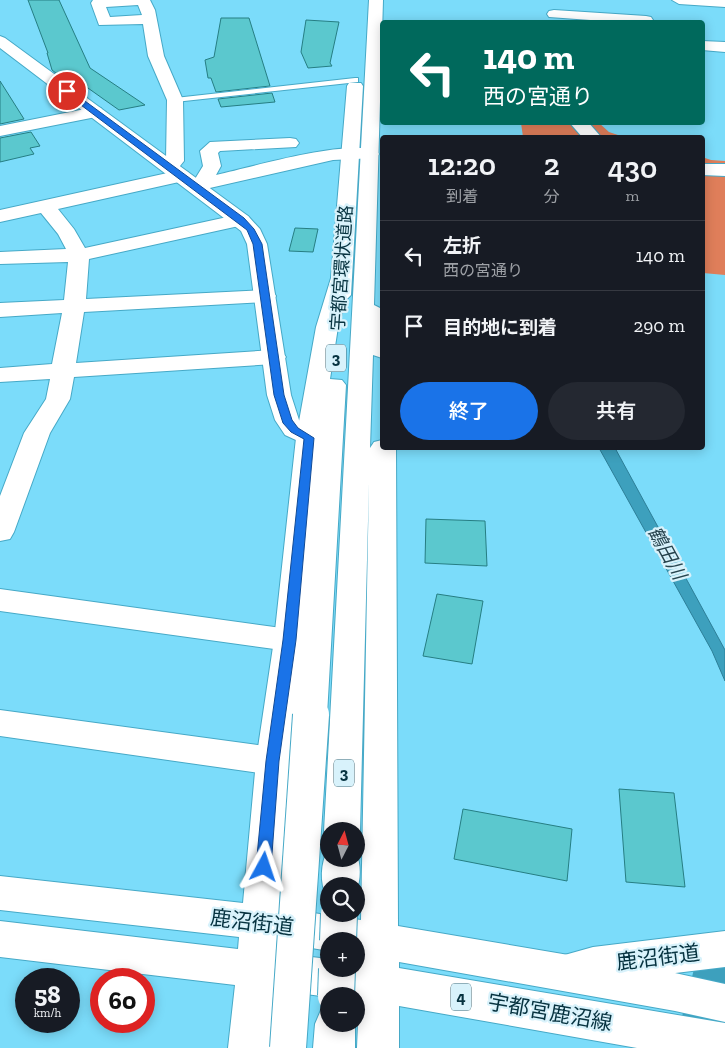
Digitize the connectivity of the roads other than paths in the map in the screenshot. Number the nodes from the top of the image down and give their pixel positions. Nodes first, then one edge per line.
1 (143, 0) edge
2 (360, 0) edge
3 (376, 0) edge
4 (679, 0) edge
5 (725, 3) edge
6 (725, 7) edge
7 (554, 14) dead end
8 (646, 16) edge
9 (150, 19) junction
10 (0, 42) edge
11 (705, 45) edge
12 (725, 46) edge
13 (355, 80) junction
14 (175, 100) junction
15 (95, 112) junction
16 (580, 125) edge
17 (0, 131) edge
18 (591, 135) edge
19 (290, 143) dead end
20 (360, 154) junction
21 (705, 170) edge
22 (725, 170) edge
23 (187, 178) junction
24 (46, 206) junction
25 (0, 216) edge
26 (241, 220) junction
27 (79, 255) junction
28 (0, 258) edge
29 (353, 279) junction
30 (265, 296) junction
31 (73, 307) junction
32 (0, 310) edge
33 (380, 346) edge
34 (274, 357) junction
35 (62, 372) junction
36 (0, 375) edge
37 (309, 438) junction
38 (383, 450) edge
39 (0, 532) edge
40 (0, 600) edge
41 (290, 640) junction
42 (0, 724) edge
43 (272, 761) junction
44 (342, 822) edge
45 (0, 893) edge
46 (259, 922) junction
47 (0, 939) edge
48 (380, 941) junction
49 (707, 951) edge
50 (256, 968) junction
51 (561, 972) junction
52 (379, 984) junction
53 (725, 1003) edge
54 (335, 1032) edge
55 (725, 1043) edge
56 (248, 1048) edge
57 (288, 1048) edge
58 (334, 1048) edge
59 (378, 1048) edge

1 - 9 main road
1 - 9 main road
2 - 13 main road, 宇都宮環状道路 / 3
3 - 20 main road, 宇都宮環状道路 / 3
4 - 5 main road
5 - 6 main road
7 - 8 main road
9 - 14 main road
10 - 15 main road
11 - 12 main road
13 - 14 lane
13 - 20 main road, 宇都宮環状道路 / 3
14 - 23 main road
15 - 17 main road
15 - 23 main road
16 - 18 main road
19 - 23 main road
20 - 23 main road
20 - 29 main road, 宇都宮環状道路 / 3
21 - 22 main road
23 - 24 main road
23 - 26 main road
24 - 25 main road
24 - 27 main road
26 - 27 main road
26 - 30 main road
27 - 28 main road
27 - 31 main road
29 - 33 main road, 3
29 - 37 main road, 3
29 - 44 main road, 宇都宮環状道路 / 3
29 - 57 main road, 宇都宮環状道路 / 3, bridge
30 - 31 main road
30 - 34 main road
31 - 32 main road
31 - 35 main road
34 - 35 main road
34 - 37 main road
35 - 36 main road
35 - 39 main road
37 - 41 main road, 3
38 - 48 main road, 3
40 - 41 main road
41 - 43 main road, 3
42 - 43 main road
43 - 46 main road, 3
45 - 46 main road, 鹿沼街道
46 - 48 main road, 鹿沼街道
46 - 50 main road, 3
47 - 50 main road, 4
48 - 51 main road, 鹿沼街道
48 - 52 main road, 3
49 - 51 main road, 鹿沼街道
50 - 52 main road, 宇都宮鹿沼線 / 4
50 - 56 main road, 3
51 - 53 main road, 鹿沼街道
52 - 55 main road, 宇都宮鹿沼線 / 4
52 - 59 main road, 3
54 - 58 main road

